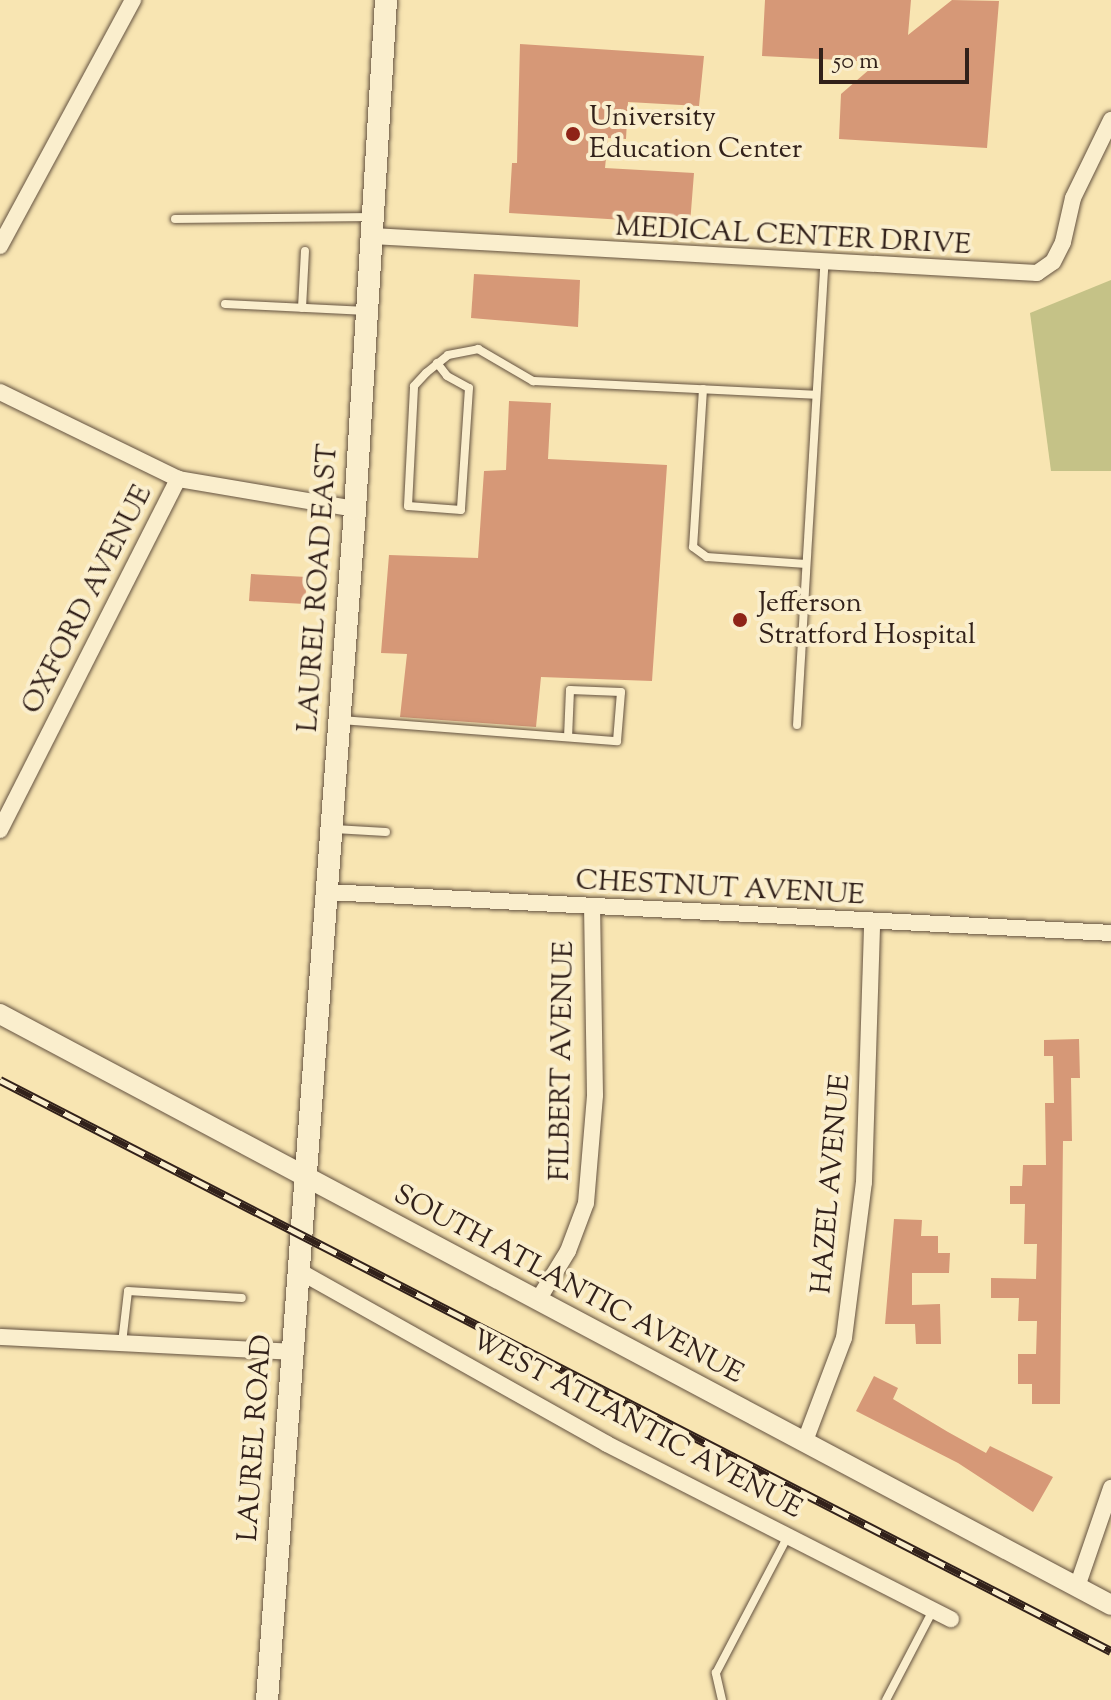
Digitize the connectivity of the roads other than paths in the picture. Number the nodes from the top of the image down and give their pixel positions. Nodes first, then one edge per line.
1 (133, 0) edge
2 (386, 0) edge
3 (1111, 120) edge
4 (175, 219) dead end
5 (373, 227) junction
6 (0, 246) edge
7 (305, 251) dead end
8 (824, 264) junction
9 (225, 304) dead end
10 (302, 308) junction
11 (368, 311) junction
12 (437, 363) junction
13 (703, 389) junction
14 (0, 392) edge
15 (816, 395) junction
16 (178, 479) junction
17 (355, 509) junction
18 (806, 564) junction
19 (340, 720) junction
20 (797, 725) dead end
21 (568, 737) junction
22 (332, 828) junction
23 (0, 830) edge
24 (386, 832) dead end
25 (327, 892) junction
26 (592, 908) junction
27 (872, 924) junction
28 (1111, 933) edge
29 (0, 1014) edge
30 (306, 1180) junction
31 (299, 1271) junction
32 (242, 1298) dead end
33 (538, 1300) junction
34 (0, 1337) edge
35 (122, 1344) junction
36 (293, 1352) junction
37 (805, 1441) junction
38 (1111, 1488) edge
39 (788, 1536) junction
40 (1077, 1587) junction
41 (1111, 1605) edge
42 (933, 1610) junction
43 (951, 1619) dead end
44 (267, 1700) edge
45 (722, 1700) edge
46 (886, 1700) edge

1 - 6 street
2 - 5 main road, LAUREL ROAD EAST
3 - 8 street, MEDICAL CENTER DRIVE
4 - 5 lane
5 - 8 street, MEDICAL CENTER DRIVE
5 - 11 main road, LAUREL ROAD EAST
7 - 10 lane
8 - 15 lane
9 - 10 lane
10 - 11 lane
11 - 17 main road, LAUREL ROAD EAST
12 - 12 lane
12 - 13 lane
13 - 15 lane
13 - 18 lane
14 - 16 street
15 - 18 lane
16 - 17 street
16 - 23 street, OXFORD AVENUE
17 - 19 main road, LAUREL ROAD EAST
18 - 20 lane
19 - 21 lane
19 - 22 main road, LAUREL ROAD EAST
21 - 21 lane
22 - 24 lane
22 - 25 main road, LAUREL ROAD EAST
25 - 26 street, CHESTNUT AVENUE
25 - 30 main road, LAUREL ROAD EAST
26 - 27 street, CHESTNUT AVENUE
26 - 33 street, FILBERT AVENUE
27 - 28 street, CHESTNUT AVENUE
27 - 37 street, HAZEL AVENUE
29 - 30 street, SOUTH ATLANTIC AVENUE
30 - 31 main road, LAUREL ROAD
30 - 33 street, SOUTH ATLANTIC AVENUE
31 - 36 main road, LAUREL ROAD
31 - 39 street, WEST ATLANTIC AVENUE
32 - 35 lane
33 - 37 street, SOUTH ATLANTIC AVENUE
34 - 35 street
35 - 36 street
36 - 44 main road, LAUREL ROAD
37 - 40 street, SOUTH ATLANTIC AVENUE
38 - 40 street
39 - 42 street, WEST ATLANTIC AVENUE
39 - 45 lane
40 - 41 street, SOUTH ATLANTIC AVENUE
42 - 43 street, WEST ATLANTIC AVENUE
42 - 46 lane

